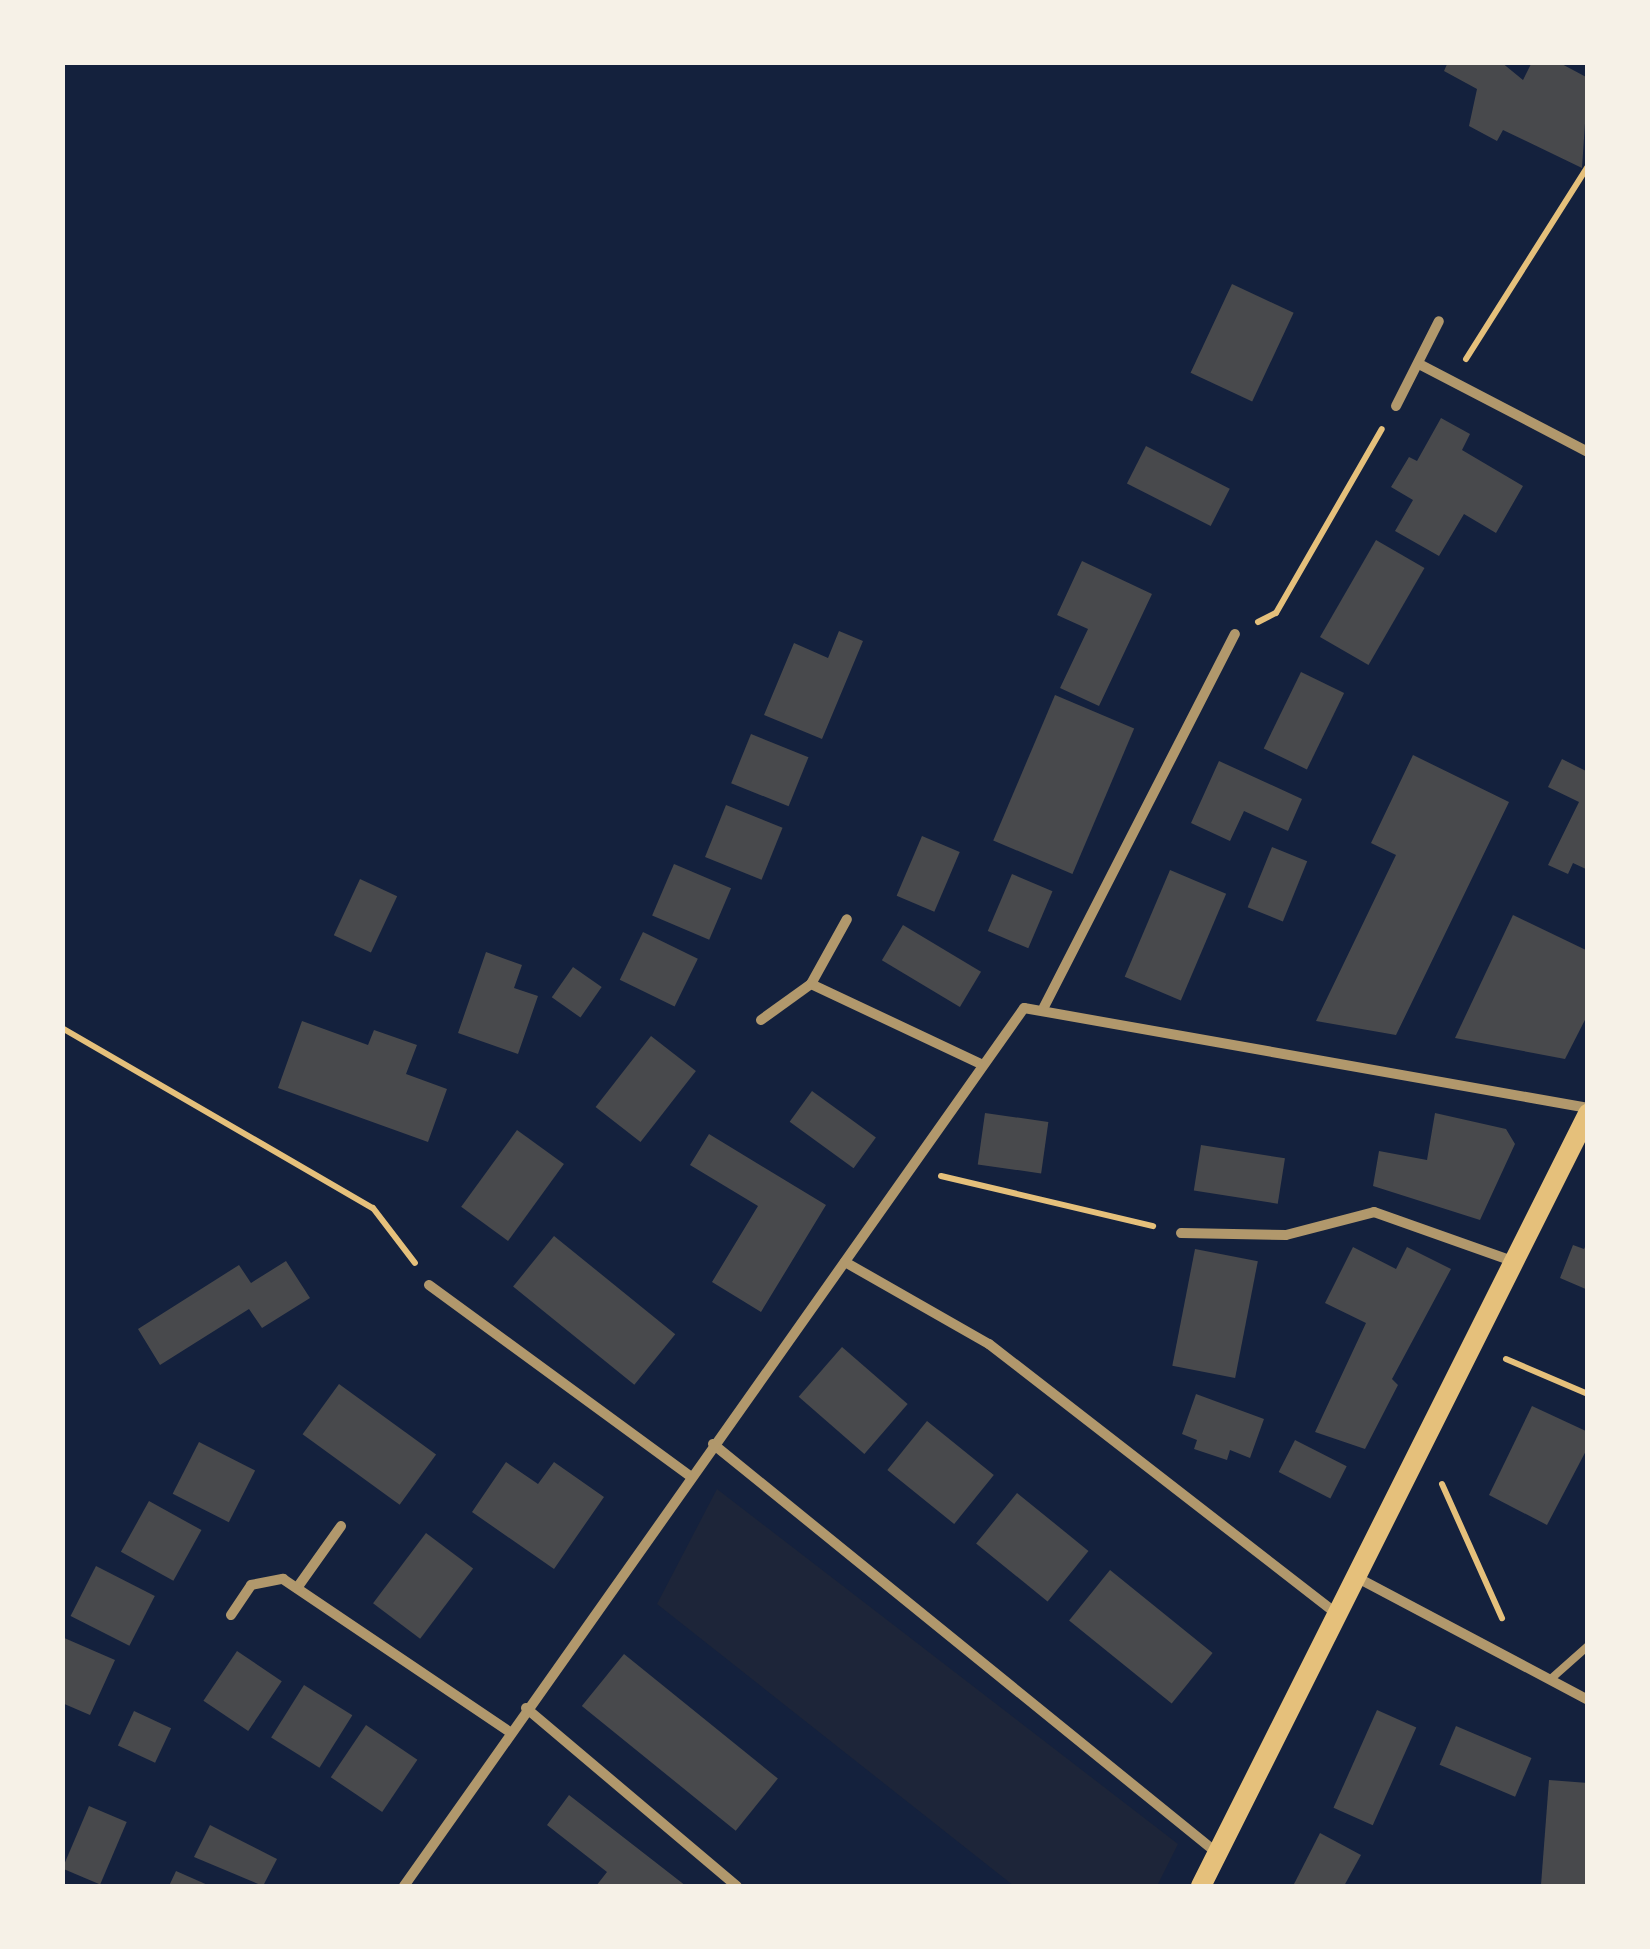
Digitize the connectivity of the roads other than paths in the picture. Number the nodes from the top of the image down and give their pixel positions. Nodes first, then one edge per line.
1 (1439, 321) dead end
2 (1419, 364) junction
3 (1396, 406) road end
4 (1588, 452) edge
5 (1235, 634) road end
6 (847, 919) dead end
7 (811, 984) junction
8 (1044, 1007) junction
9 (761, 1020) dead end
10 (979, 1063) junction
11 (1588, 1111) edge
12 (1181, 1233) road end
13 (1512, 1261) junction
14 (845, 1262) junction
15 (429, 1285) road end
16 (713, 1444) junction
17 (690, 1476) junction
18 (341, 1526) dead end
19 (1356, 1577) junction
20 (297, 1588) junction
21 (1337, 1614) junction
22 (231, 1615) dead end
23 (1588, 1646) edge
24 (1553, 1677) junction
25 (1588, 1700) edge
26 (526, 1708) junction
27 (508, 1731) junction
28 (1220, 1855) junction
29 (404, 1886) edge
30 (736, 1886) edge
31 (1201, 1886) edge

1 - 2 street
2 - 3 street
2 - 4 street
5 - 8 street
6 - 7 street
7 - 9 street
7 - 10 street
8 - 10 street
8 - 11 street
10 - 14 street
11 - 13 main road
12 - 13 street
13 - 19 main road
14 - 16 street
14 - 21 street
15 - 17 street
16 - 17 street
16 - 28 street
17 - 26 street
18 - 20 street
19 - 21 main road
19 - 24 street
20 - 22 street
20 - 27 street
21 - 28 main road
23 - 24 lane
24 - 25 street
26 - 27 street
26 - 30 street
27 - 29 street
28 - 31 main road

